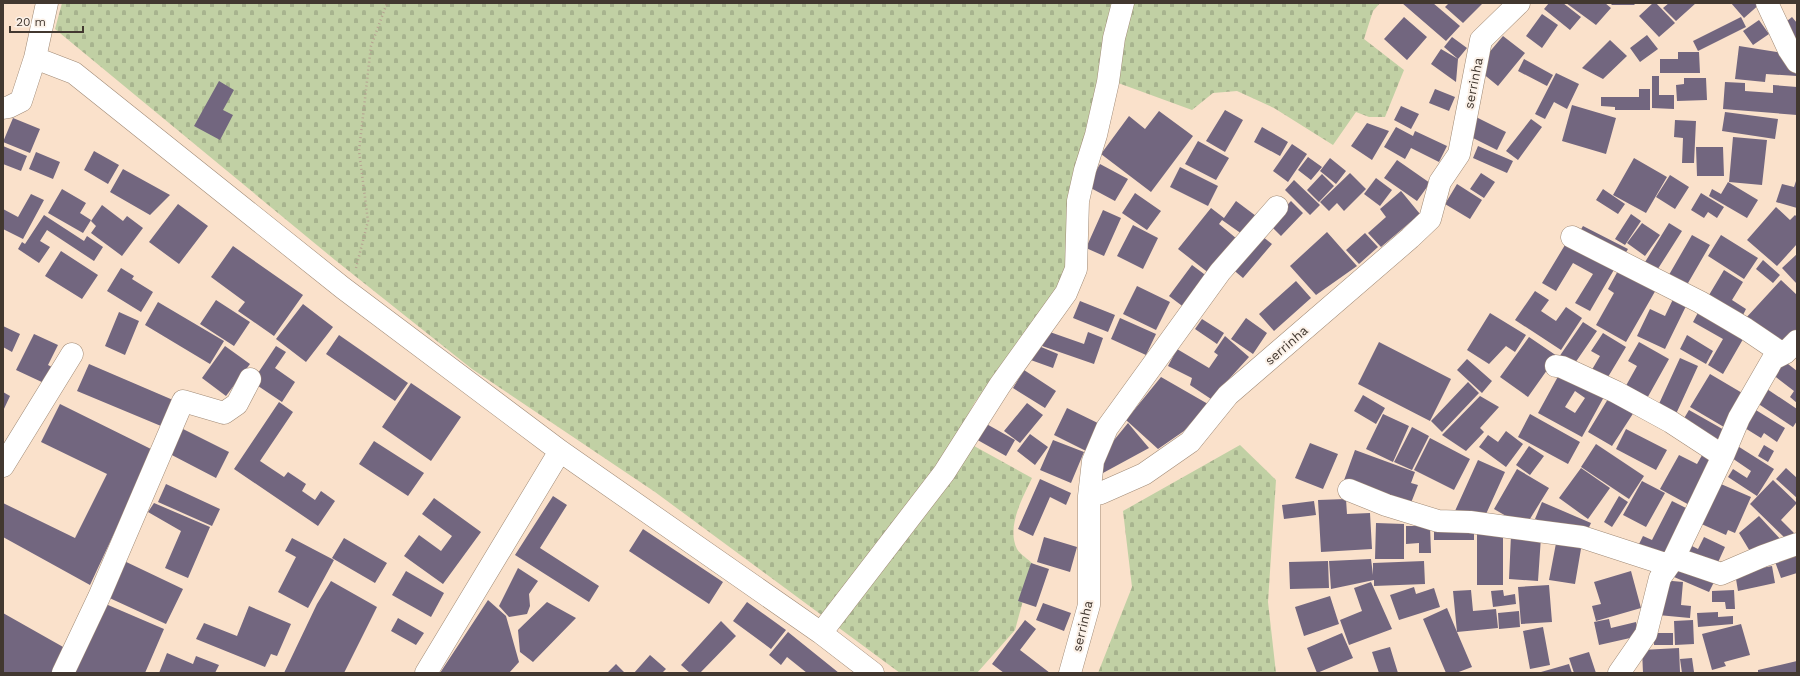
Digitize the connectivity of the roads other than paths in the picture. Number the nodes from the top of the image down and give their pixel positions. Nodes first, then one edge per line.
1 (47, 3) edge
2 (1123, 3) edge
3 (1519, 3) edge
4 (1768, 4) edge
5 (1794, 53) edge
6 (35, 58) junction
7 (3, 108) edge
8 (1277, 207) dead end
9 (1572, 237) dead end
10 (1791, 347) edge
11 (72, 354) dead end
12 (1556, 366) dead end
13 (250, 379) dead end
14 (560, 452) junction
15 (1723, 456) junction
16 (3, 466) edge
17 (1349, 490) dead end
18 (1089, 496) junction
19 (1797, 544) edge
20 (1671, 561) junction
21 (821, 633) junction
22 (63, 673) edge
23 (426, 673) edge
24 (873, 673) edge
25 (1070, 673) edge
26 (1619, 673) edge

1 - 6 street
2 - 21 street
3 - 18 street, serrinha
4 - 5 street
6 - 7 street
6 - 14 street
8 - 18 street
9 - 10 street
10 - 15 street
11 - 16 street
12 - 15 street
13 - 22 street
14 - 21 street
14 - 23 street
15 - 20 street
17 - 20 street
18 - 25 street, serrinha
19 - 20 street
20 - 26 street
21 - 24 street

